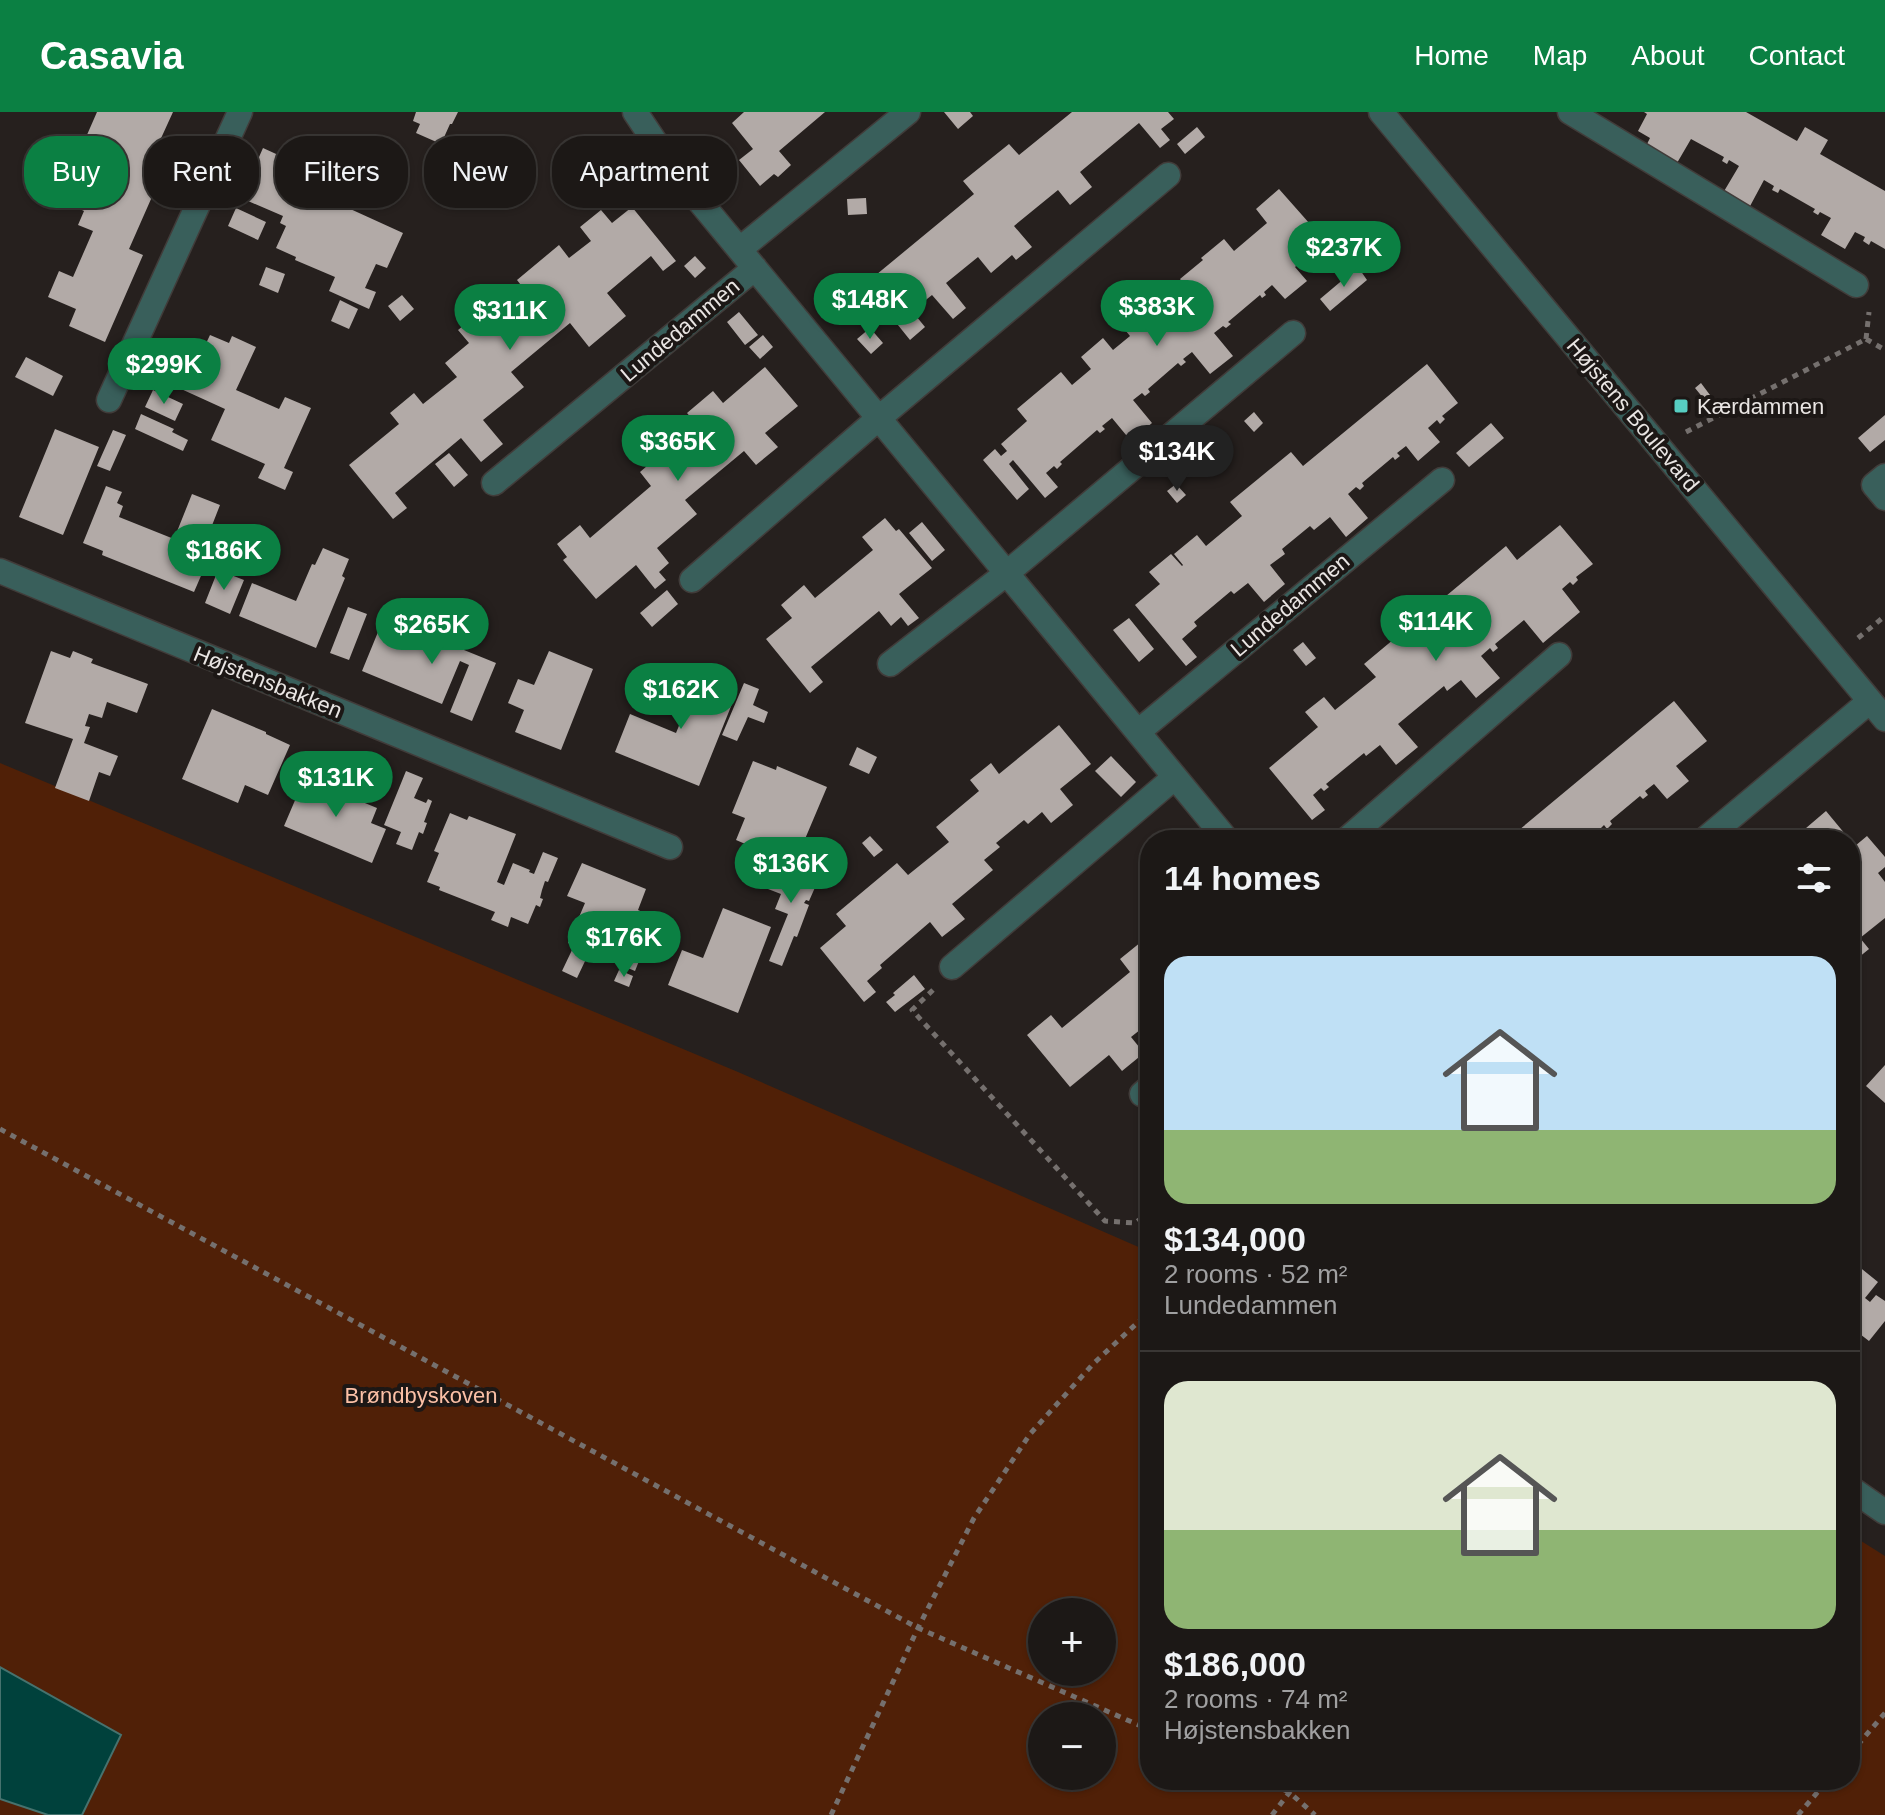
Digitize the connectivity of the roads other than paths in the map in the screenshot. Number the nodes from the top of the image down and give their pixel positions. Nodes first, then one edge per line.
1 (240, 112) edge
2 (635, 112) edge
3 (908, 112) edge
4 (1381, 112) edge
5 (1570, 112) edge
6 (1168, 175) dead end
7 (747, 258) junction
8 (1856, 285) dead end
9 (1293, 333) dead end
10 (109, 400) dead end
11 (879, 418) junction
12 (1885, 476) edge
13 (1442, 480) dead end
14 (494, 483) dead end
15 (1885, 498) edge
16 (0, 571) edge
17 (1007, 573) junction
18 (692, 580) dead end
19 (1559, 655) dead end
20 (890, 664) dead end
21 (1878, 710) edge
22 (1139, 731) junction
23 (1175, 777) junction
24 (1219, 830) edge
25 (1358, 830) edge
26 (1717, 830) edge
27 (670, 847) dead end
28 (952, 967) road end
29 (1860, 1495) edge
30 (1885, 1512) edge

1 - 10 street
2 - 7 street, Lundedammen
3 - 7 street, Lundedammen
4 - 21 street, Højstens Boulevard
5 - 8 street
6 - 11 street
7 - 11 street, Lundedammen
7 - 14 street, Lundedammen
9 - 17 street
11 - 17 street, Lundedammen
11 - 18 street
12 - 15 street
13 - 22 street, Lundedammen
16 - 27 street, Højstensbakken
17 - 20 street
17 - 22 street, Lundedammen
19 - 25 street
21 - 26 street
22 - 23 street, Lundedammen
23 - 24 street, Lundedammen
23 - 28 street
29 - 30 street

